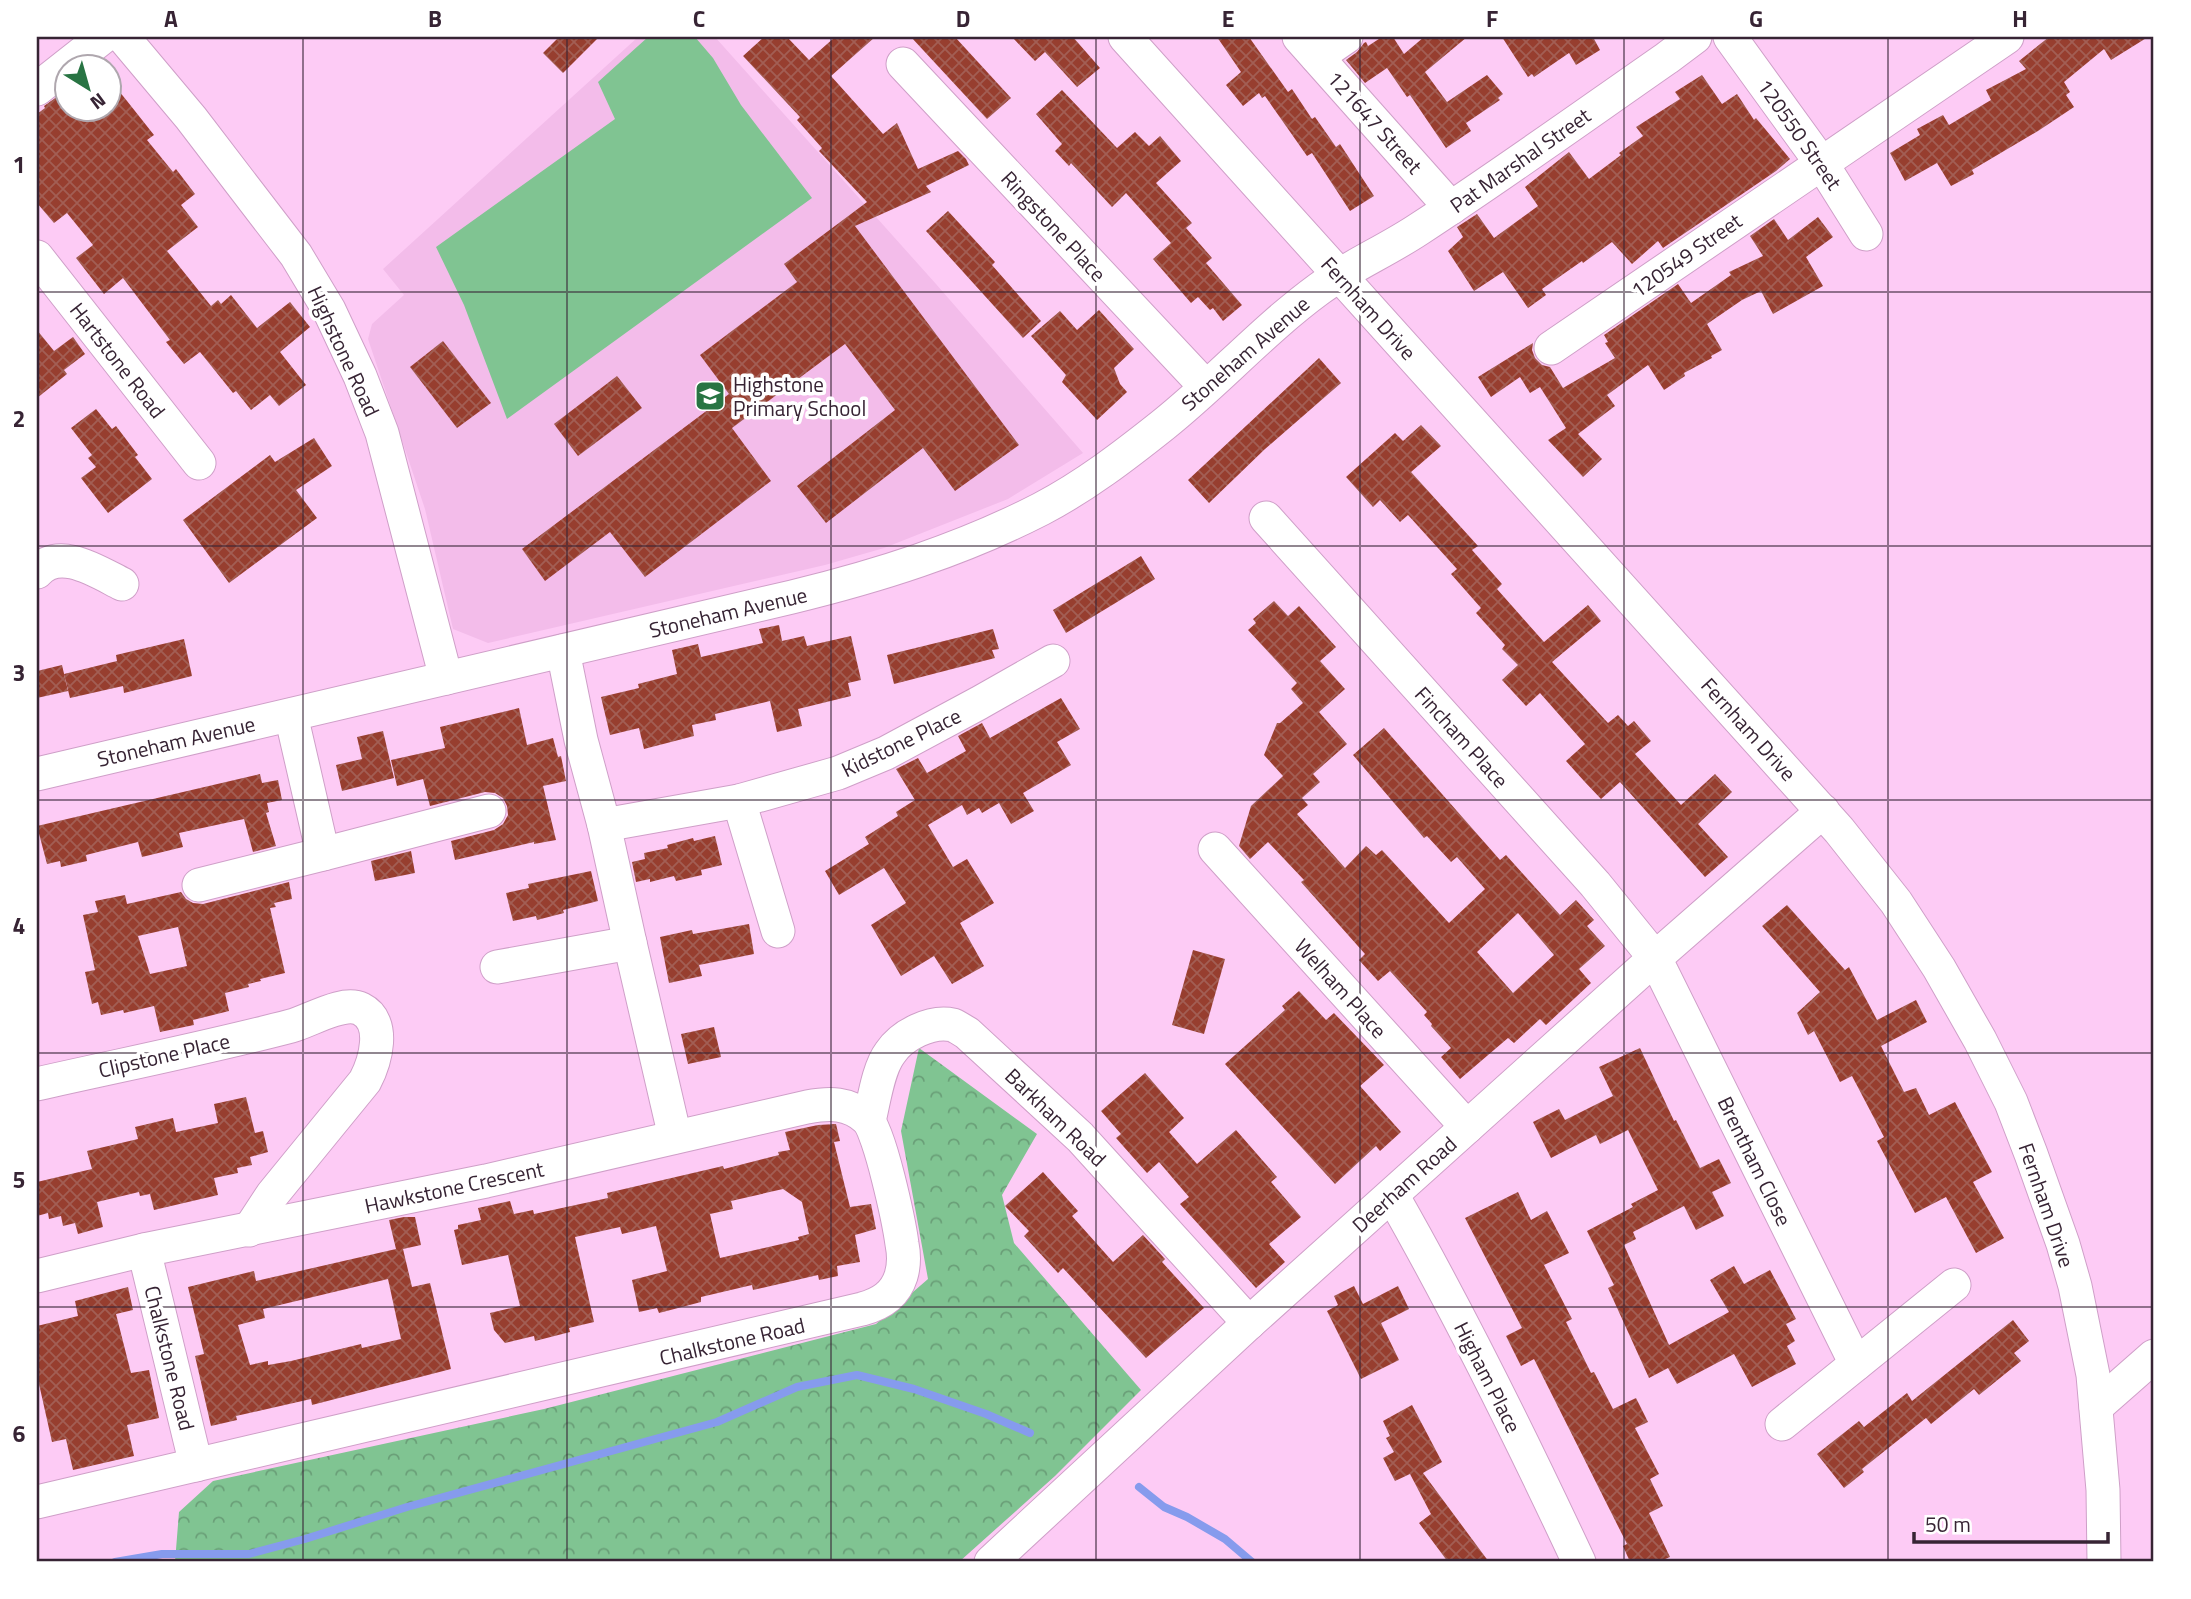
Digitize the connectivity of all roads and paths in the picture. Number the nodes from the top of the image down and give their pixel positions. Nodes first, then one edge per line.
1 (103, 37) edge
2 (123, 37) edge
3 (1125, 37) edge
4 (1346, 37) edge
5 (1695, 37) edge
6 (1730, 37) edge
7 (2007, 37) edge
8 (1308, 47) edge
9 (1660, 47) edge
10 (903, 64) dead end
11 (37, 89) edge
12 (1822, 163) junction
13 (1451, 208) junction
14 (1866, 234) dead end
15 (37, 257) edge
16 (1339, 274) junction
17 (1551, 348) dead end
18 (1206, 387) junction
19 (199, 463) dead end
20 (1266, 518) dead end
21 (37, 572) edge
22 (122, 584) dead end
23 (563, 651) junction
24 (1053, 660) dead end
25 (446, 678) junction
26 (291, 715) junction
27 (37, 774) edge
28 (739, 801) junction
29 (489, 811) dead end
30 (1823, 811) junction
31 (604, 825) junction
32 (1214, 849) dead end
33 (323, 853) junction
34 (199, 885) dead end
35 (778, 931) dead end
36 (630, 943) junction
37 (1655, 958) junction
38 (497, 967) dead end
39 (37, 1084) edge
40 (869, 1121) junction
41 (1467, 1128) junction
42 (675, 1137) junction
43 (1392, 1195) junction
44 (249, 1230) junction
45 (144, 1250) junction
46 (37, 1276) edge
47 (1954, 1285) dead end
48 (1249, 1323) junction
49 (2154, 1356) edge
50 (1856, 1364) junction
51 (2096, 1407) junction
52 (1782, 1424) dead end
53 (196, 1465) junction
54 (37, 1502) edge
55 (991, 1562) edge
56 (1578, 1562) edge
57 (2104, 1562) edge

1 - 11 street
2 - 25 street, Highstone Road
3 - 16 street, Fernham Drive
4 - 8 street
5 - 9 street, Pat Marshal Street
6 - 12 street, 120550 Street
7 - 12 street, 120549 Street
8 - 13 street, 121647 Street
9 - 13 street, Pat Marshal Street
10 - 18 street, Ringstone Place
12 - 14 street, 120550 Street
12 - 17 street, 120549 Street
13 - 16 street, Pat Marshal Street
15 - 19 street, Hartstone Road
16 - 18 street, Stoneham Avenue
16 - 30 street, Fernham Drive
18 - 23 street, Stoneham Avenue
20 - 37 street, Fincham Place
21 - 22 street
23 - 25 street, Stoneham Avenue
23 - 31 street
24 - 28 street, Kidstone Place
25 - 26 street, Stoneham Avenue
26 - 27 street, Stoneham Avenue
26 - 33 street
28 - 31 street, Kidstone Place
28 - 35 street
29 - 33 street
30 - 37 street, Deerham Road
30 - 51 street, Fernham Drive
31 - 36 street
32 - 41 street, Welham Place
33 - 34 street
36 - 38 street
36 - 42 street
37 - 41 street, Deerham Road
37 - 50 street, Brentham Close
39 - 44 street, Clipstone Place
40 - 42 street
40 - 48 street, Barkham Road
40 - 53 street, Chalkstone Road
41 - 43 street, Deerham Road
42 - 44 street, Hawkstone Crescent
43 - 48 street, Deerham Road
43 - 56 street, Higham Place
44 - 45 street, Hawkstone Crescent
45 - 46 street, Hawkstone Crescent
45 - 53 street, Chalkstone Road
47 - 50 street
48 - 55 street, Deerham Road
49 - 51 street
50 - 52 street
51 - 57 street, Fernham Drive
53 - 54 street, Chalkstone Road

